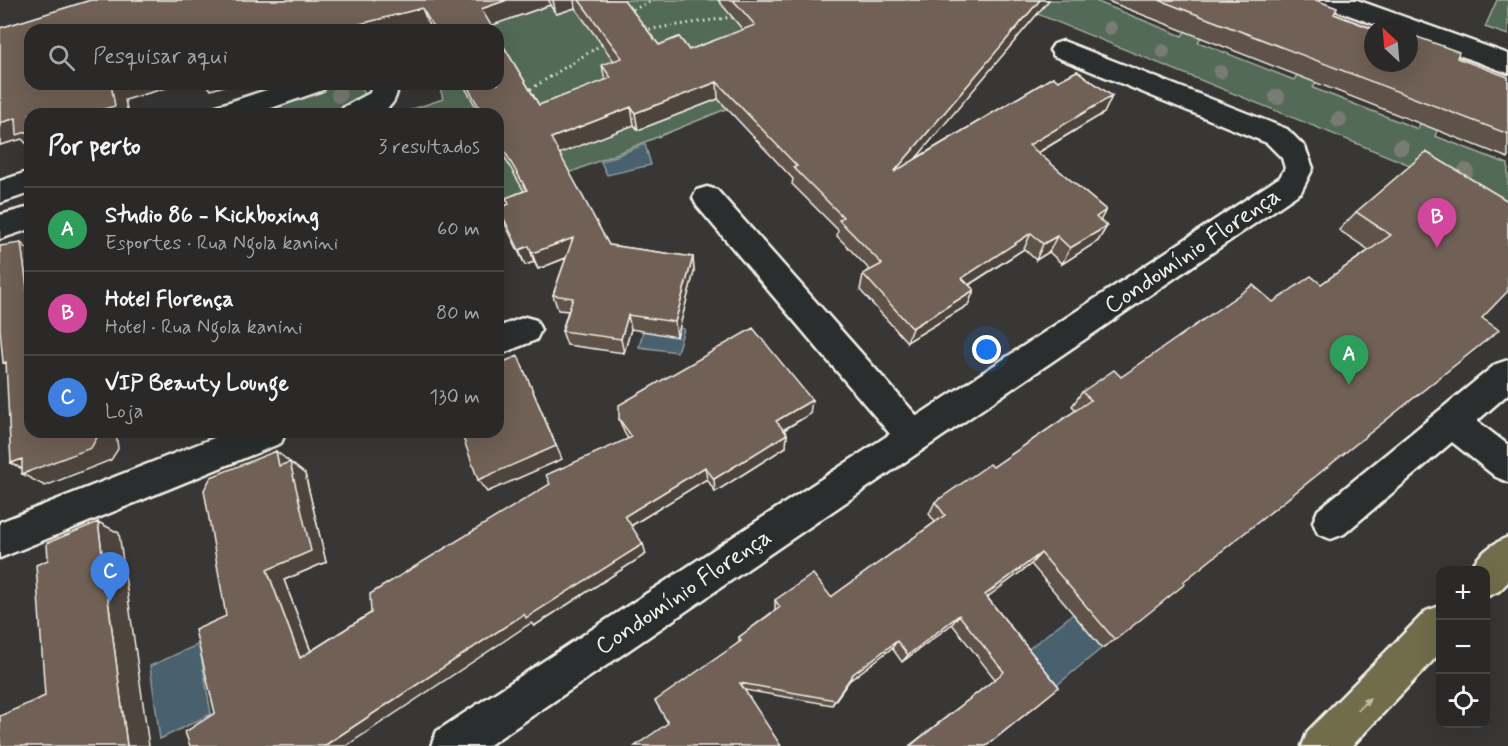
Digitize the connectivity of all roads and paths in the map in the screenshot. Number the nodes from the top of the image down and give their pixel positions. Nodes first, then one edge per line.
1 (654, 0) edge
2 (1333, 0) edge
3 (627, 13) edge
4 (733, 17) edge
5 (1383, 18) edge
6 (641, 31) edge
7 (1418, 31) edge
8 (609, 40) edge
9 (1063, 50) dead end
10 (1508, 64) edge
11 (296, 90) edge
12 (384, 90) edge
13 (526, 92) edge
14 (242, 108) edge
15 (367, 108) edge
16 (24, 184) edge
17 (0, 192) edge
18 (707, 198) dead end
19 (24, 220) edge
20 (0, 227) edge
21 (1508, 374) edge
22 (1452, 421) junction
23 (914, 437) junction
24 (254, 438) edge
25 (1508, 466) edge
26 (1331, 522) dead end
27 (0, 540) edge
28 (1508, 555) edge
29 (1490, 573) edge
30 (1436, 629) edge
31 (452, 746) edge
32 (1323, 746) edge

1 - 3 path
2 - 5 lane
4 - 6 path
7 - 10 lane
8 - 13 path
9 - 23 lane, Condomínio Florença
11 - 14 lane
12 - 15 lane
16 - 17 lane
18 - 23 lane
19 - 20 lane
21 - 22 lane
22 - 25 lane
22 - 26 lane
23 - 31 lane, Condomínio Florença
24 - 27 lane
28 - 29 main road
32 -> 30 main road

